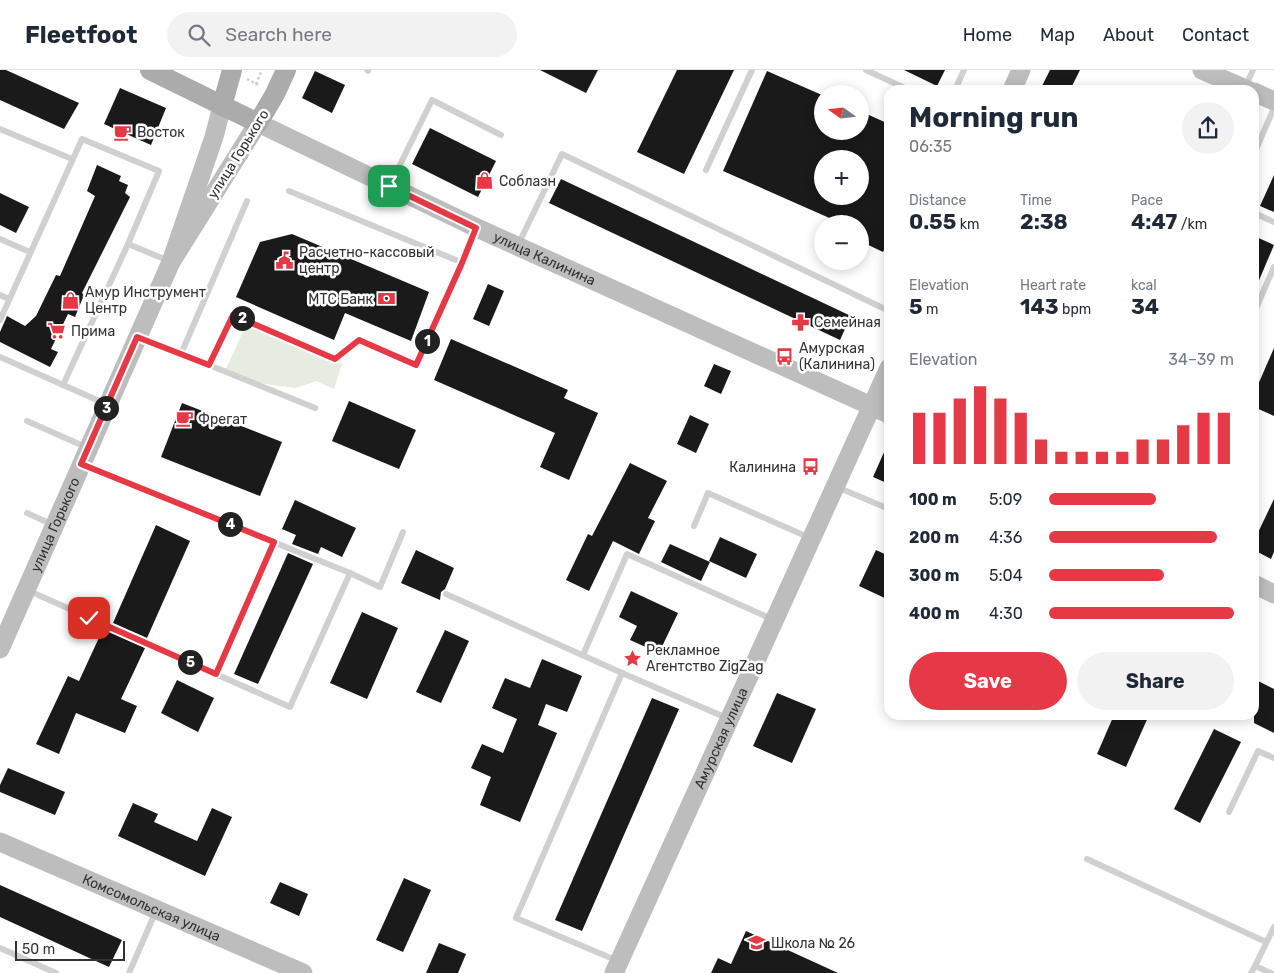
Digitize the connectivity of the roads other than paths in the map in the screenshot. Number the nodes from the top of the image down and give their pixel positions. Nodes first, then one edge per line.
1 (150, 70) edge
2 (286, 70) edge
3 (752, 70) edge
4 (866, 70) edge
5 (964, 70) edge
6 (1021, 70) edge
7 (1202, 70) edge
8 (1253, 70) edge
9 (239, 74) edge
10 (898, 85) edge
11 (957, 85) edge
12 (1014, 85) edge
13 (1237, 85) edge
14 (1250, 85) edge
15 (1259, 94) edge
16 (1274, 101) edge
17 (222, 106) junction
18 (1274, 108) edge
19 (258, 122) junction
20 (0, 129) edge
21 (501, 135) dead end
22 (1259, 142) edge
23 (72, 159) junction
24 (706, 170) dead end
25 (389, 186) junction
26 (289, 191) dead end
27 (247, 200) dead end
28 (1259, 215) edge
29 (1274, 222) edge
30 (476, 228) junction
31 (0, 239) edge
32 (128, 244) junction
33 (517, 246) junction
34 (30, 252) junction
35 (171, 262) junction
36 (462, 263) junction
37 (1274, 268) edge
38 (0, 295) edge
39 (9, 299) junction
40 (1259, 302) edge
41 (884, 308) edge
42 (0, 320) edge
43 (137, 337) junction
44 (181, 354) junction
45 (0, 357) edge
46 (209, 365) junction
47 (884, 379) edge
48 (63, 385) junction
49 (107, 404) junction
50 (872, 406) junction
51 (315, 408) dead end
52 (884, 412) edge
53 (27, 421) dead end
54 (85, 456) junction
55 (836, 487) junction
56 (884, 507) edge
57 (27, 513) dead end
58 (54, 526) junction
59 (694, 526) dead end
60 (403, 532) dead end
61 (812, 538) junction
62 (274, 542) junction
63 (350, 573) junction
64 (1259, 586) edge
65 (26, 589) junction
66 (446, 594) dead end
67 (1274, 594) edge
68 (774, 620) junction
69 (0, 649) edge
70 (583, 655) junction
71 (622, 673) junction
72 (216, 674) junction
73 (729, 719) junction
74 (1274, 758) edge
75 (1229, 812) dead end
76 (0, 842) edge
77 (1087, 859) dead end
78 (157, 910) junction
79 (1274, 927) edge
80 (1266, 942) junction
81 (0, 948) edge
82 (1255, 966) junction
83 (616, 967) edge
84 (56, 973) edge
85 (129, 973) edge
86 (303, 973) edge
87 (1251, 973) edge
88 (1271, 973) edge

1 - 17 main road, улица Калинина
2 - 19 main road, улица Горького
3 - 24 lane
4 - 10 lane
5 - 11 lane
6 - 12 main road
7 - 13 main road
8 - 14 lane
9 - 17 main road, улица Горького
15 - 16 main road
17 - 19 main road, улица Калинина
17 - 35 main road, улица Горького
18 - 22 lane
19 - 25 main road, улица Калинина
19 - 35 main road, улица Горького
20 - 23 lane
21 - 25 lane
23 - 32 lane
23 - 34 lane
25 - 30 main road, улица Калинина
26 - 36 lane
27 - 44 lane
28 - 29 lane
30 - 33 main road, улица Калинина
30 - 36 lane
31 - 34 lane
32 - 35 lane
32 - 48 lane
33 - 41 lane
33 - 50 main road, улица Калинина
34 - 39 lane
35 - 43 main road, улица Горького
36 - 46 lane
37 - 40 lane
38 - 39 lane
39 - 42 lane
43 - 44 lane
43 - 49 main road, улица Горького
44 - 46 lane
45 - 48 lane
46 - 51 lane
47 - 50 main road, Амурская улица
48 - 49 lane
49 - 54 main road, улица Горького
50 - 52 main road, улица Калинина
50 - 55 main road, Амурская улица
53 - 54 lane
54 - 58 main road, улица Горького
54 - 62 lane
55 - 56 lane
55 - 61 main road, Амурская улица
57 - 58 lane
58 - 65 main road, улица Горького
59 - 61 lane
60 - 63 lane
61 - 68 main road, Амурская улица
62 - 63 lane
62 - 72 lane
63 - 72 lane
64 - 67 main road
65 - 69 main road, улица Горького
65 - 72 lane
66 - 70 lane
68 - 70 lane
68 - 73 main road, Амурская улица
70 - 71 lane
71 - 73 lane
71 - 83 lane
73 - 83 main road, Амурская улица
74 - 75 lane
76 - 78 main road, Комсомольская улица
77 - 80 lane
78 - 85 lane
78 - 86 main road, Комсомольская улица
79 - 80 lane
80 - 82 lane
81 - 84 lane
82 - 87 lane
82 - 88 lane

